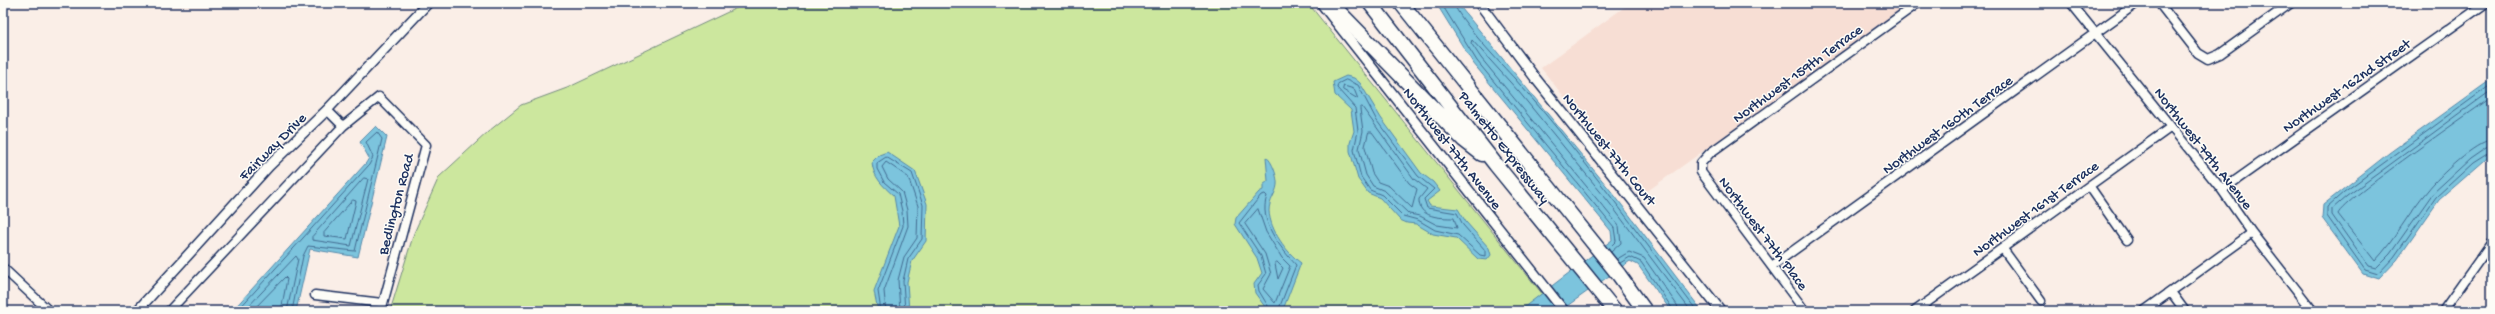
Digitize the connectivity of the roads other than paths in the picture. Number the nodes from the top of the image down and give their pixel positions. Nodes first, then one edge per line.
1 (428, 3) edge
2 (1320, 3) edge
3 (1326, 3) edge
4 (1370, 3) edge
5 (1401, 3) edge
6 (1479, 3) edge
7 (1918, 3) edge
8 (2071, 3) edge
9 (2137, 3) edge
10 (2159, 3) edge
11 (2291, 3) edge
12 (2486, 3) edge
13 (2095, 34) junction
14 (327, 110) junction
15 (343, 126) junction
16 (2171, 127) junction
17 (1496, 165) junction
18 (1701, 172) joint
19 (2090, 187) junction
20 (2222, 190) junction
21 (2252, 233) junction
22 (2127, 240) dead end
23 (2492, 242) edge
24 (2003, 249) junction
25 (1772, 266) junction
26 (3, 268) edge
27 (2171, 292) junction
28 (315, 295) dead end
29 (2041, 301) dead end
30 (382, 307) edge
31 (49, 311) edge
32 (137, 311) edge
33 (169, 311) edge
34 (1564, 311) edge
35 (1615, 311) edge
36 (1645, 311) edge
37 (1721, 311) edge
38 (1805, 311) edge
39 (1916, 311) edge
40 (2144, 311) edge
41 (2185, 311) edge
42 (2313, 311) edge
43 (2443, 311) edge

1 - 14 street, Fairway Drive
2 - 34 street, Northwest 77th Avenue
3 - 17 highway
4 - 17 highway, Palmetto Expressway
5 - 36 highway, Palmetto Expressway
6 - 37 street, Northwest 77th Court
7 - 18 street, Northwest 159th Terrace
8 - 13 street, Northwest 79th Avenue
9 - 13 street, Northwest 160th Terrace
10 - 11 street
12 - 20 street, Northwest 162nd Street
13 - 16 street, Northwest 79th Avenue
13 - 25 street, Northwest 160th Terrace
14 - 15 street
14 - 32 street, Fairway Drive
15 - 30 street, Bedlington Road
15 - 33 street, Bedlington Road
16 - 19 street, Northwest 161st Terrace
16 - 20 street, Northwest 79th Avenue
17 - 35 highway, Palmetto Expressway
18 - 25 street, Northwest 77th Place
19 - 22 street
19 - 24 street, Northwest 161st Terrace
20 - 21 street, Northwest 79th Avenue
21 - 27 street
21 - 42 street, Northwest 79th Avenue
23 - 43 street
24 - 29 street
24 - 39 street, Northwest 161st Terrace
25 - 38 street, Northwest 77th Place
26 - 31 street
27 - 40 street
27 - 41 street
28 - 30 street

